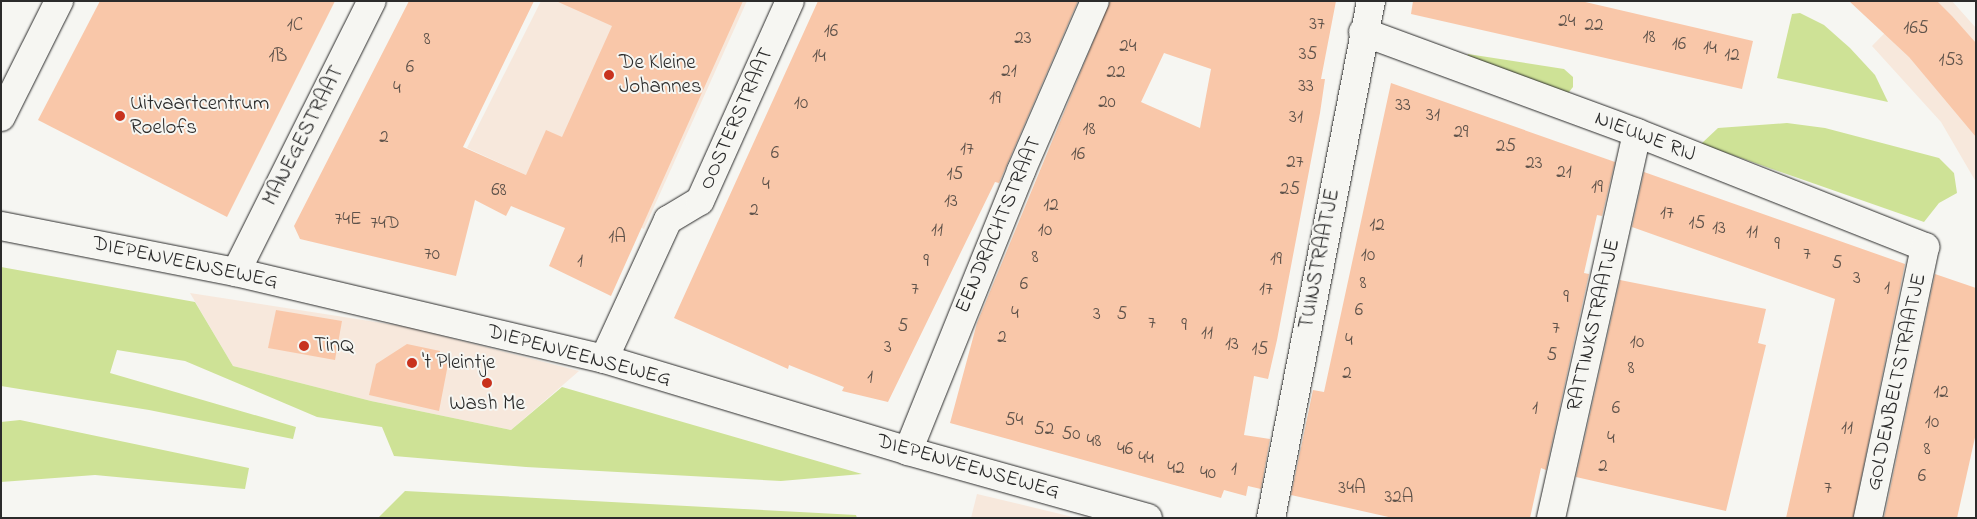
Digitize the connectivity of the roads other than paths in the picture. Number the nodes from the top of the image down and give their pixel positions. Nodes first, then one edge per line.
1 (59, 1) edge
2 (372, 1) edge
3 (790, 1) edge
4 (1095, 1) edge
5 (1370, 1) edge
6 (1363, 32) junction
7 (1, 117) edge
8 (1637, 133) junction
9 (1, 226) edge
10 (1925, 247) joint
11 (236, 272) junction
12 (604, 359) junction
13 (908, 450) junction
14 (1148, 518) edge
15 (1271, 518) edge
16 (1551, 518) edge
17 (1868, 518) edge

1 - 7 street
2 - 11 street, MANEGESTRAAT
3 - 12 street, OOSTERSTRAAT
4 - 13 street, EENDRACHTSTRAAT
5 - 6 street, TUINSTRAATJE
6 - 8 street, NIEUWE RIJ
6 - 15 street, TUINSTRAATJE
8 - 10 street, NIEUWE RIJ
8 - 16 street, RATTINKSTRAATJE
9 - 11 street, DIEPENVEENSEWEG
10 - 17 street, GOLDENBELTSTRAATJE
11 - 12 street, DIEPENVEENSEWEG
12 - 13 street, DIEPENVEENSEWEG
13 - 14 street, DIEPENVEENSEWEG

